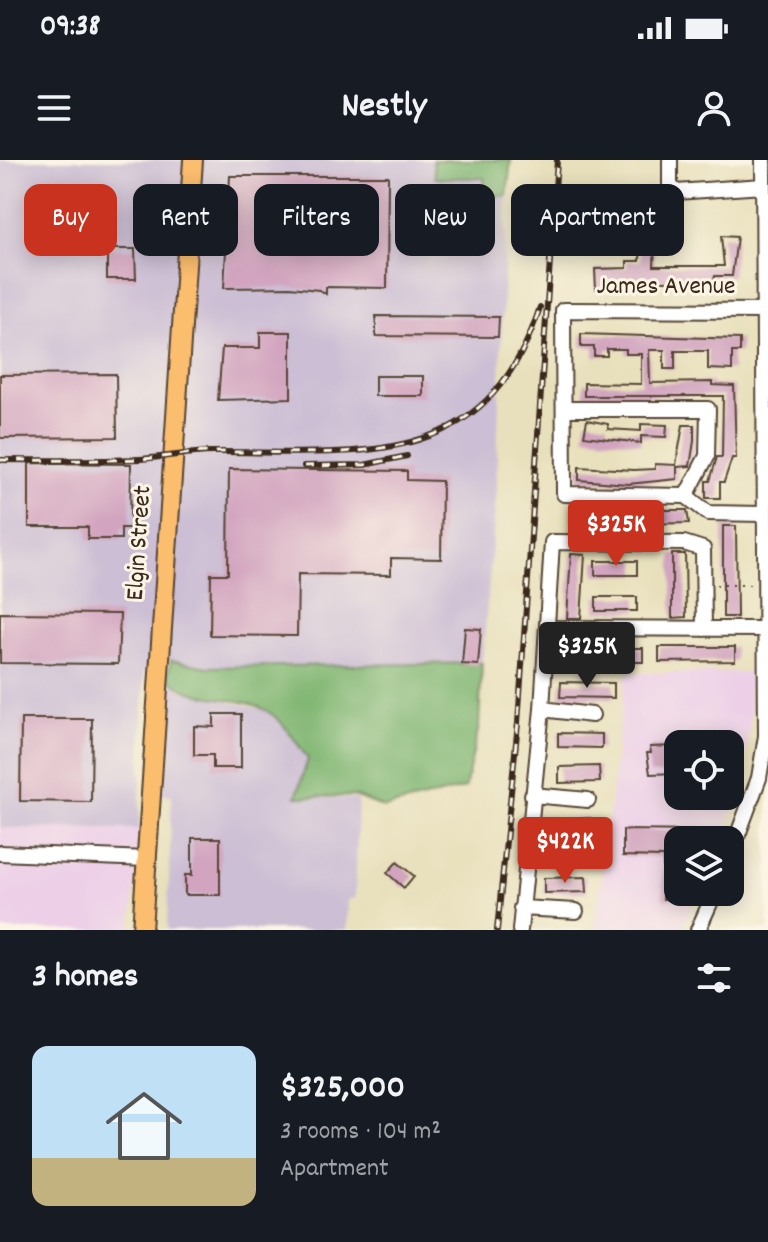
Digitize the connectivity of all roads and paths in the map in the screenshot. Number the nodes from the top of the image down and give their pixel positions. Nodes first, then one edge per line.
1 (193, 160) edge
2 (670, 160) edge
3 (763, 160) edge
4 (765, 185) edge
5 (765, 311) edge
6 (564, 409) junction
7 (686, 496) junction
8 (763, 514) junction
9 (704, 585) junction
10 (751, 585) dead end
11 (547, 628) junction
12 (704, 629) junction
13 (765, 629) junction
14 (542, 709) junction
15 (592, 715) dead end
16 (767, 736) edge
17 (532, 795) junction
18 (588, 800) dead end
19 (741, 826) edge
20 (0, 853) edge
21 (147, 859) junction
22 (709, 906) edge
23 (521, 908) junction
24 (576, 911) dead end
25 (142, 930) edge
26 (520, 930) edge
27 (698, 930) edge

1 - 21 main road, Elgin Street
2 - 4 street
3 - 4 street
4 - 5 street
5 - 6 street, James Avenue
5 - 8 street
6 - 7 street
6 - 7 street
7 - 8 street
8 - 13 street
9 - 10 path
9 - 11 street
9 - 12 street
11 - 12 street
11 - 14 street
12 - 13 street
13 - 16 street
14 - 15 street
14 - 17 street
16 - 19 street
17 - 18 street
17 - 23 street
20 - 21 street
21 - 25 main road, Elgin Street
22 - 27 street
23 - 24 street
23 - 26 street

